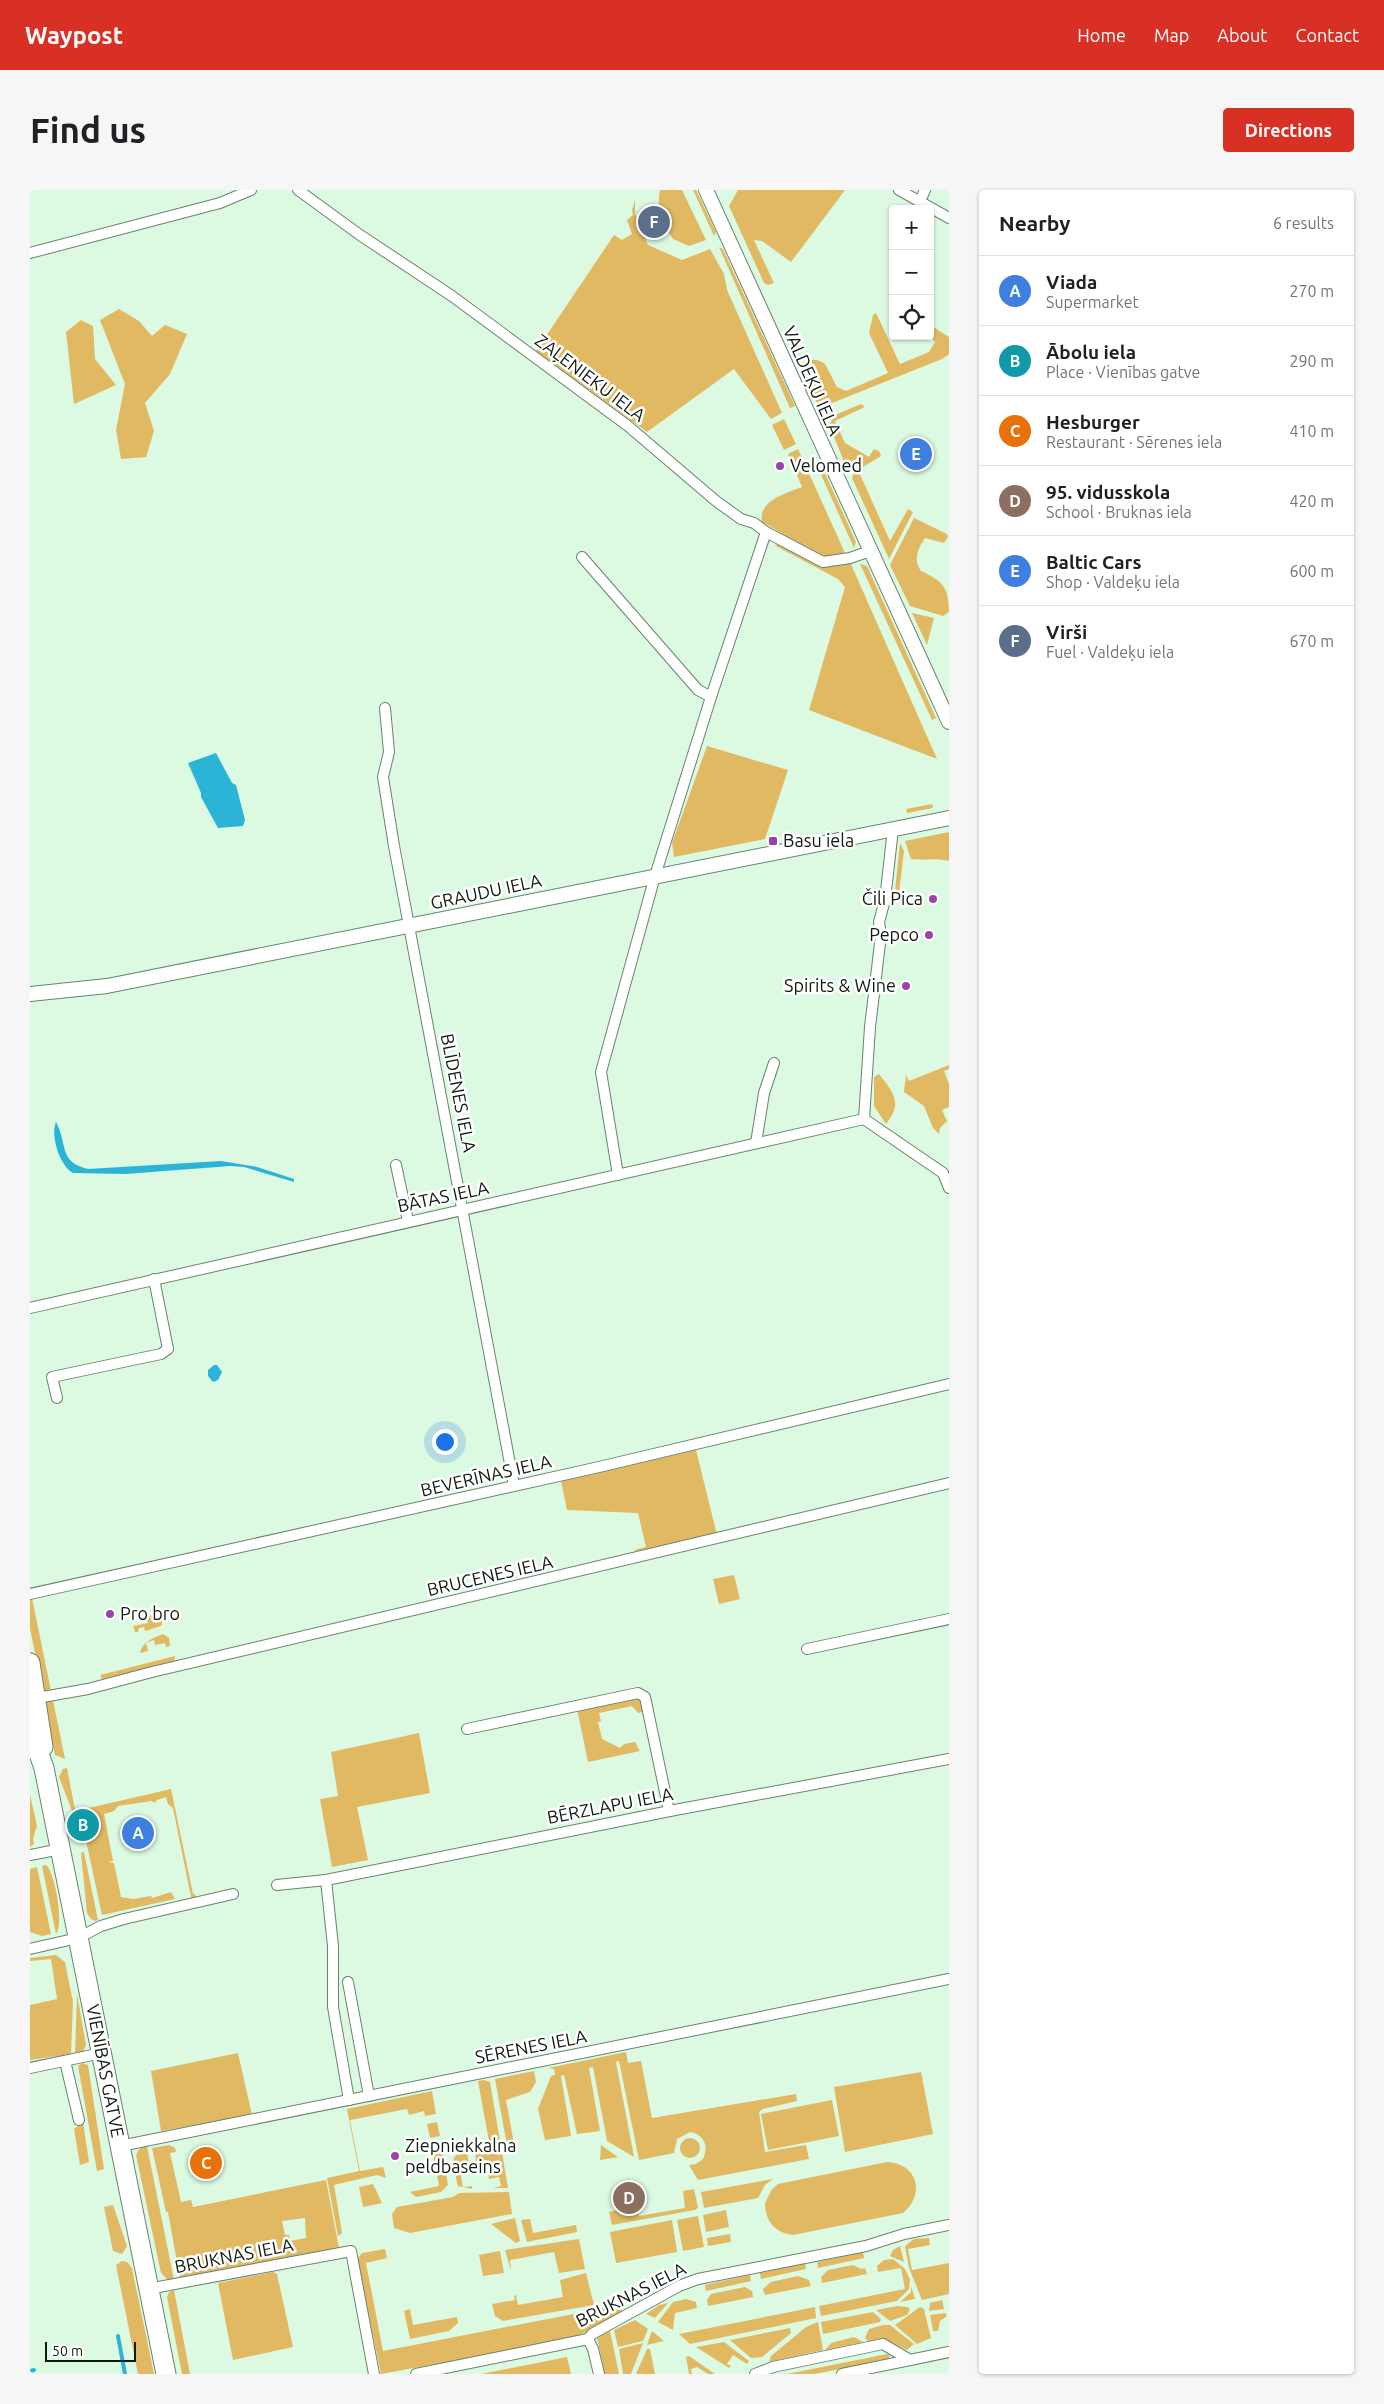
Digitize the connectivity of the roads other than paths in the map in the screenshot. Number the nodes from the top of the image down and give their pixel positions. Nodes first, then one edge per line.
1 (251, 190) edge
2 (298, 190) edge
3 (706, 190) edge
4 (899, 190) edge
5 (925, 190) edge
6 (920, 201) junction
7 (949, 218) edge
8 (30, 253) edge
9 (766, 532) junction
10 (870, 551) junction
11 (582, 557) dead end
12 (710, 697) junction
13 (385, 708) dead end
14 (949, 722) edge
15 (949, 818) edge
16 (893, 829) junction
17 (656, 876) junction
18 (410, 927) junction
19 (30, 994) edge
20 (774, 1063) dead end
21 (864, 1119) junction
22 (756, 1143) junction
23 (396, 1165) dead end
24 (618, 1175) junction
25 (949, 1188) edge
26 (464, 1209) junction
27 (408, 1221) junction
28 (154, 1279) junction
29 (30, 1308) edge
30 (949, 1384) edge
31 (57, 1398) dead end
32 (949, 1483) edge
33 (514, 1485) junction
34 (30, 1594) edge
35 (949, 1619) edge
36 (806, 1649) dead end
37 (30, 1663) edge
38 (37, 1698) junction
39 (30, 1729) edge
40 (466, 1729) dead end
41 (949, 1758) edge
42 (44, 1768) junction
43 (669, 1811) junction
44 (61, 1849) junction
45 (30, 1855) edge
46 (326, 1880) junction
47 (277, 1885) dead end
48 (233, 1894) dead end
49 (78, 1938) junction
50 (30, 1949) edge
51 (949, 1980) edge
52 (348, 1982) dead end
53 (102, 2053) junction
54 (65, 2061) junction
55 (30, 2068) edge
56 (369, 2096) junction
57 (349, 2100) junction
58 (79, 2120) dead end
59 (120, 2146) junction
60 (949, 2225) edge
61 (148, 2289) junction
62 (588, 2339) junction
63 (949, 2352) edge
64 (910, 2360) junction
65 (166, 2374) edge
66 (374, 2374) edge
67 (416, 2374) edge
68 (599, 2374) edge
69 (755, 2374) edge
70 (842, 2374) edge

1 - 8 street
2 - 9 street, ZAĻENIEKU IELA
3 - 10 main road, VALDEĶU IELA
4 - 6 street
5 - 6 street
6 - 7 street
9 - 10 street, ZAĻENIEKU IELA
9 - 12 street
10 - 14 main road, VALDEĶU IELA
11 - 12 street
12 - 17 street
13 - 18 street, BLĪDENES IELA
15 - 16 main road, GRAUDU IELA
16 - 17 main road, GRAUDU IELA
16 - 21 street
17 - 18 main road, GRAUDU IELA
17 - 24 street
18 - 19 main road, GRAUDU IELA
18 - 26 street, BLĪDENES IELA
20 - 22 street
21 - 22 street, BĀTAS IELA
21 - 25 street
22 - 24 street, BĀTAS IELA
23 - 27 street
24 - 26 street, BĀTAS IELA
26 - 27 street, BĀTAS IELA
26 - 33 street, BLĪDENES IELA
27 - 28 street, BĀTAS IELA
28 - 29 street, BĀTAS IELA
28 - 31 street
30 - 33 street, BEVERĪNAS IELA
32 - 38 street, BRUCENES IELA
33 - 34 street, BEVERĪNAS IELA
35 - 36 street
37 - 38 highway, VIENĪBAS GATVE
38 - 42 highway, VIENĪBAS GATVE
39 - 42 highway, VIENĪBAS GATVE
40 - 43 street
41 - 43 street, BĒRZLAPU IELA
42 - 44 highway, VIENĪBAS GATVE
43 - 46 street, BĒRZLAPU IELA
44 - 45 street
44 - 49 highway, VIENĪBAS GATVE
46 - 47 street, BĒRZLAPU IELA
46 - 57 street
48 - 49 street
49 - 50 street
49 - 53 highway, VIENĪBAS GATVE
51 - 56 street, SĒRENES IELA
52 - 56 street
53 - 54 street
53 - 59 highway, VIENĪBAS GATVE
54 - 55 street
54 - 58 street
56 - 57 street, SĒRENES IELA
57 - 59 street, SĒRENES IELA
59 - 61 highway, VIENĪBAS GATVE
60 - 62 street, BRUKNAS IELA
61 - 65 highway, VIENĪBAS GATVE
61 - 66 street, BRUKNAS IELA
62 - 67 street, BRUKNAS IELA
62 - 68 street
63 - 64 street
64 - 69 street
64 - 70 street

